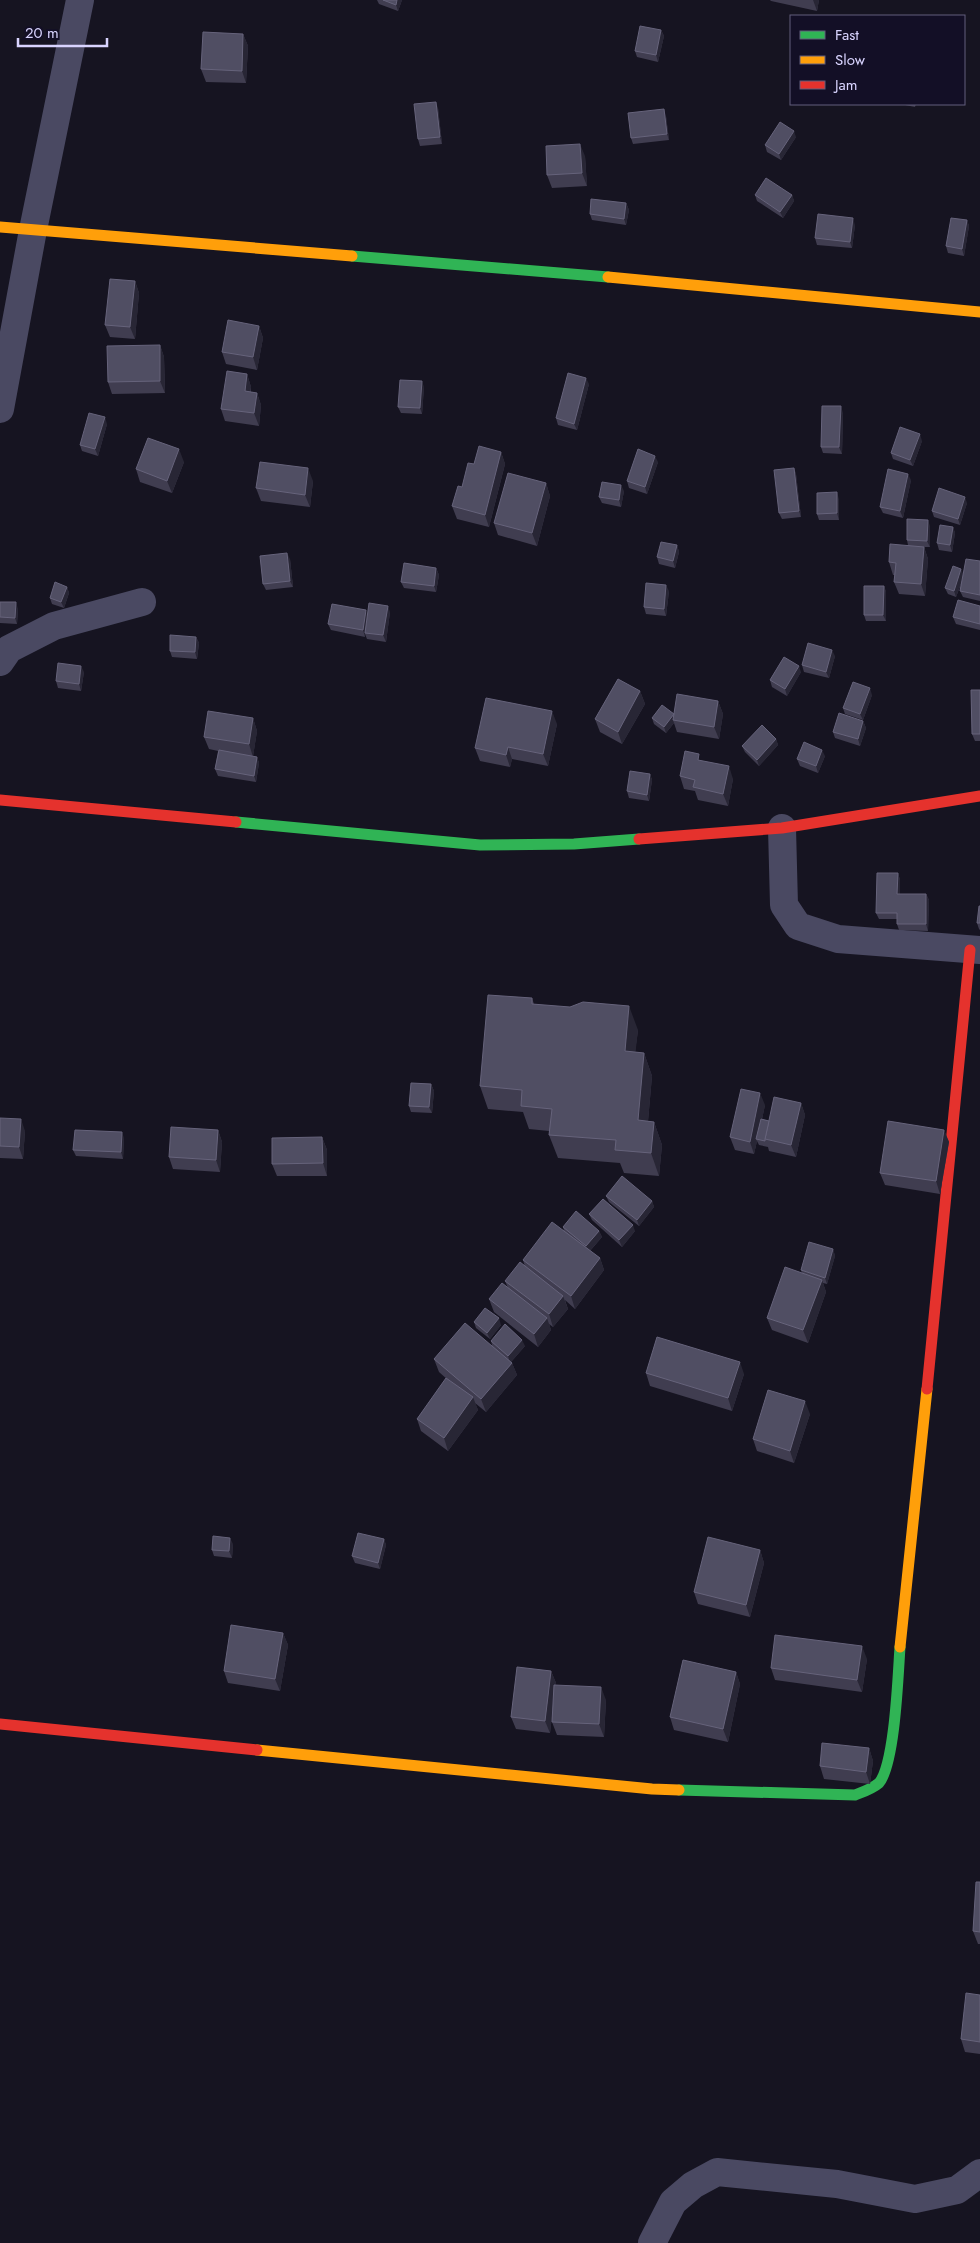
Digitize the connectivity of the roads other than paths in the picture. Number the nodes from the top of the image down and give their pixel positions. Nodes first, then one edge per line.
1 (80, 0) edge
2 (0, 226) edge
3 (33, 230) junction
4 (980, 312) edge
5 (0, 409) edge
6 (142, 602) dead end
7 (0, 662) edge
8 (980, 796) edge
9 (0, 800) edge
10 (782, 828) junction
11 (975, 950) edge
12 (0, 1724) edge
13 (980, 2173) edge
14 (652, 2243) edge

1 - 3 street
2 - 3 street
3 - 4 street
3 - 5 street
6 - 7 street
8 - 10 street
9 - 10 street
10 - 11 street
11 - 12 street
13 - 14 street

